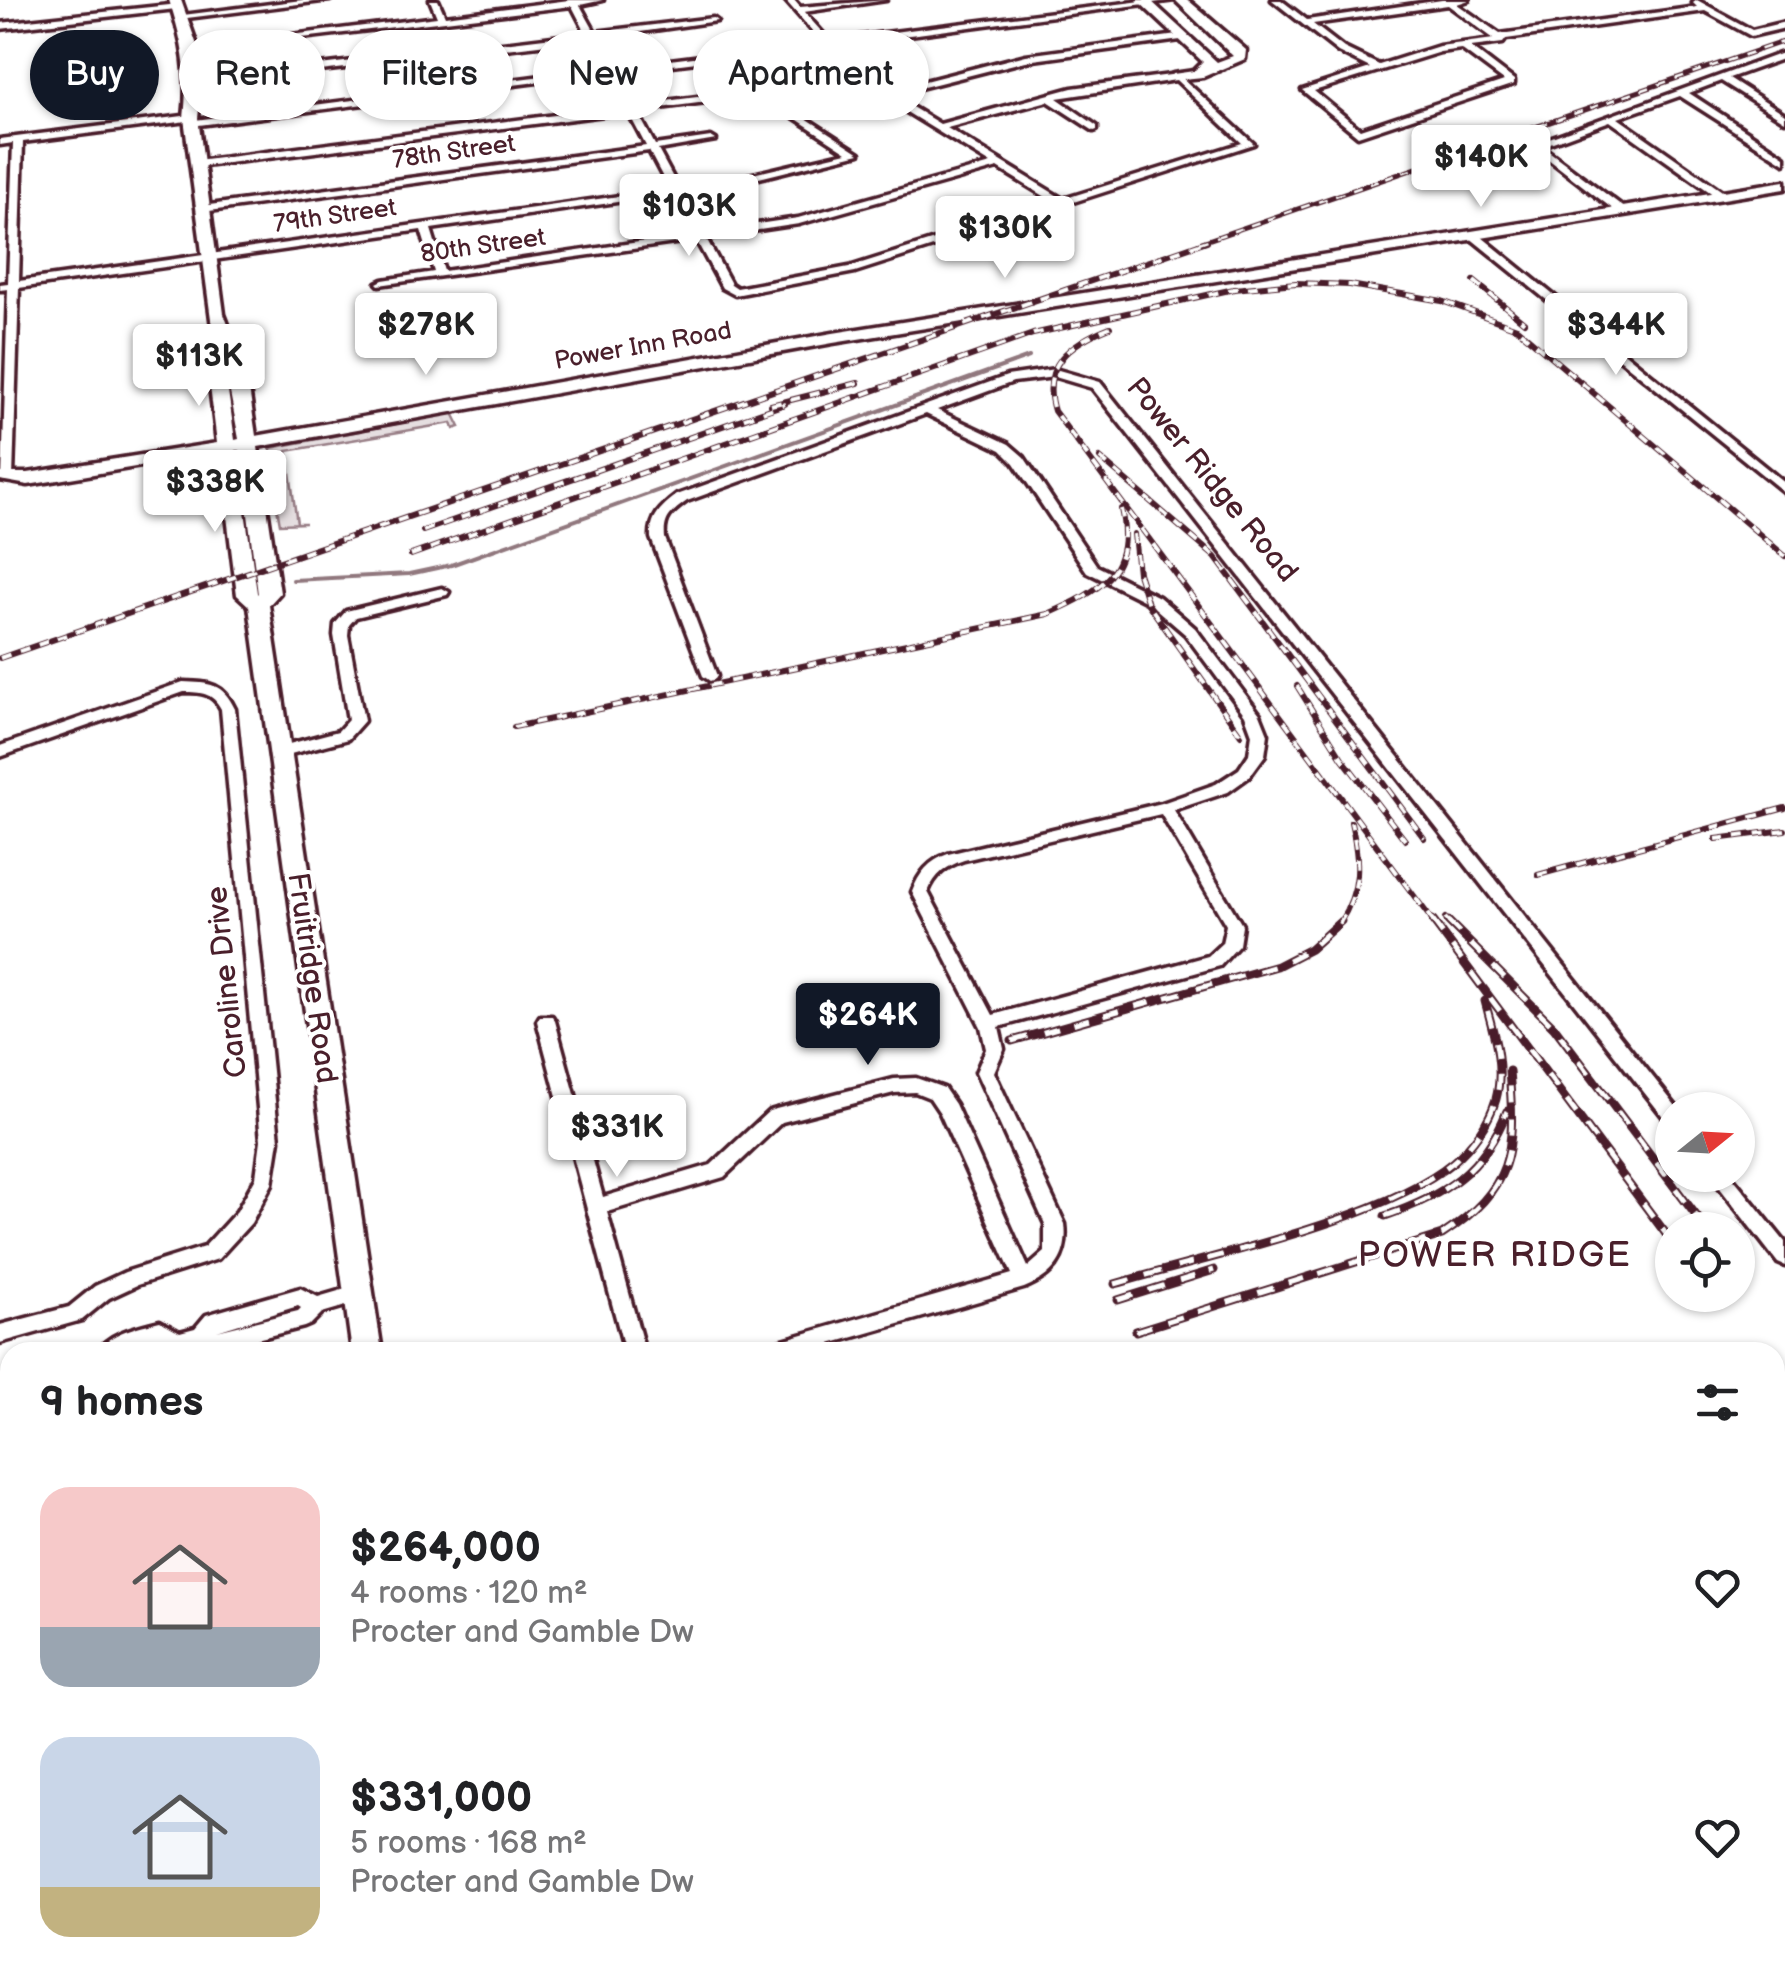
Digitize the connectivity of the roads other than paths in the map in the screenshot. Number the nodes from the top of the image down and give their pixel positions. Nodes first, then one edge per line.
1 (326, 0) edge
2 (434, 0) edge
3 (598, 0) edge
4 (789, 0) edge
5 (882, 0) edge
6 (1171, 0) edge
7 (1181, 0) edge
8 (1276, 0) edge
9 (1465, 0) edge
10 (1692, 0) edge
11 (574, 2) edge
12 (1146, 2) edge
13 (1448, 2) edge
14 (177, 7) edge
15 (1706, 8) junction
16 (799, 10) junction
17 (442, 19) junction
18 (713, 21) dead end
19 (1304, 22) junction
20 (1785, 25) edge
21 (0, 26) edge
22 (189, 30) edge
23 (589, 30) edge
24 (635, 30) edge
25 (814, 30) edge
26 (929, 30) edge
27 (325, 33) edge
28 (1185, 37) junction
29 (1498, 37) junction
30 (533, 43) edge
31 (1462, 46) junction
32 (1199, 50) junction
33 (179, 51) edge
34 (1238, 51) junction
35 (1785, 55) edge
36 (1378, 68) junction
37 (325, 71) edge
38 (1198, 74) junction
39 (1178, 77) junction
40 (1722, 78) junction
41 (533, 79) edge
42 (929, 83) edge
43 (1681, 92) junction
44 (1049, 96) junction
45 (673, 102) edge
46 (325, 104) edge
47 (1611, 118) junction
48 (1785, 118) edge
49 (191, 120) joint
50 (538, 120) edge
51 (637, 120) edge
52 (924, 120) edge
53 (937, 128) junction
54 (1094, 128) dead end
55 (18, 140) junction
56 (711, 140) dead end
57 (0, 142) edge
58 (652, 148) junction
59 (1785, 160) edge
60 (196, 164) junction
61 (998, 165) junction
62 (1785, 184) edge
63 (676, 191) junction
64 (1721, 195) junction
65 (1062, 203) junction
66 (202, 209) junction
67 (1622, 210) junction
68 (425, 226) junction
69 (1474, 234) junction
70 (700, 237) junction
71 (209, 257) junction
72 (440, 275) junction
73 (383, 283) dead end
74 (7, 286) edge
75 (925, 409) junction
76 (237, 439) junction
77 (3, 477) edge
78 (1785, 489) edge
79 (442, 592) dead end
80 (710, 676) dead end
81 (0, 752) edge
82 (278, 752) junction
83 (1165, 808) junction
84 (546, 1021) dead end
85 (988, 1023) junction
86 (1655, 1092) edge
87 (1733, 1192) edge
88 (599, 1206) junction
89 (1785, 1257) edge
90 (1024, 1279) junction
91 (359, 1294) junction
92 (0, 1334) edge
93 (123, 1342) edge
94 (168, 1342) edge
95 (185, 1342) edge
96 (366, 1342) edge
97 (633, 1342) edge
98 (807, 1342) edge

1 - 14 street
2 - 17 street
3 - 11 street
4 - 16 street
5 - 16 street
6 - 12 street
7 - 34 main road
8 - 19 street
9 - 13 street
10 - 15 street
11 - 17 street
11 - 23 street
12 - 26 street
12 - 28 main road
13 - 19 street
13 - 29 street
14 - 21 street
14 - 22 main road, Fruitridge Road
14 - 33 main road, Fruitridge Road
15 - 20 street
15 - 29 street
16 - 25 street
17 - 27 street
18 - 24 street
19 - 36 street
28 - 32 main road
28 - 42 street
29 - 31 street
30 - 37 street
31 - 36 street
31 - 36 street
32 - 34 main road
32 - 38 main road
34 - 38 main road
35 - 40 street
38 - 39 main road
39 - 44 street
39 - 65 street
40 - 43 street
40 - 48 street
41 - 46 street
43 - 47 street
43 - 59 street
44 - 53 street
44 - 54 street
45 - 63 street, 79th Street
47 - 64 street
47 - 67 street
49 - 55 street
49 - 60 main road, Fruitridge Road
50 - 60 street
51 - 58 street
52 - 53 street
53 - 61 street
55 - 57 street
55 - 74 street
56 - 58 street, 78th Street
58 - 63 street
58 - 66 street, 78th Street
60 - 66 main road, Fruitridge Road
61 - 65 street
61 - 70 street, 80th Street
62 - 64 main road, Power Inn Road
63 - 68 street, 79th Street
63 - 70 street
64 - 67 main road, Power Inn Road
65 - 70 street
66 - 71 main road, Fruitridge Road
67 - 69 main road, Power Inn Road
68 - 71 street, 79th Street
68 - 72 street
69 - 76 main road, Power Inn Road
69 - 78 street
70 - 72 street, 80th Street
71 - 74 street, 79th Street
71 - 76 main road, Fruitridge Road
72 - 73 street, 80th Street
74 - 77 street
75 - 80 street, Power Ridge Road
75 - 83 street
75 - 86 street, Power Ridge Road
76 - 77 main road, Power Inn Road
76 - 82 main road, Fruitridge Road
79 - 82 street
81 - 92 street, Caroline Drive
82 - 91 main road, Fruitridge Road
83 - 85 street
83 - 85 street
84 - 88 street
85 - 90 street
87 - 89 street
88 - 90 street
88 - 97 street
90 - 98 street
91 - 95 street
91 - 96 main road, Fruitridge Road
93 - 94 street

